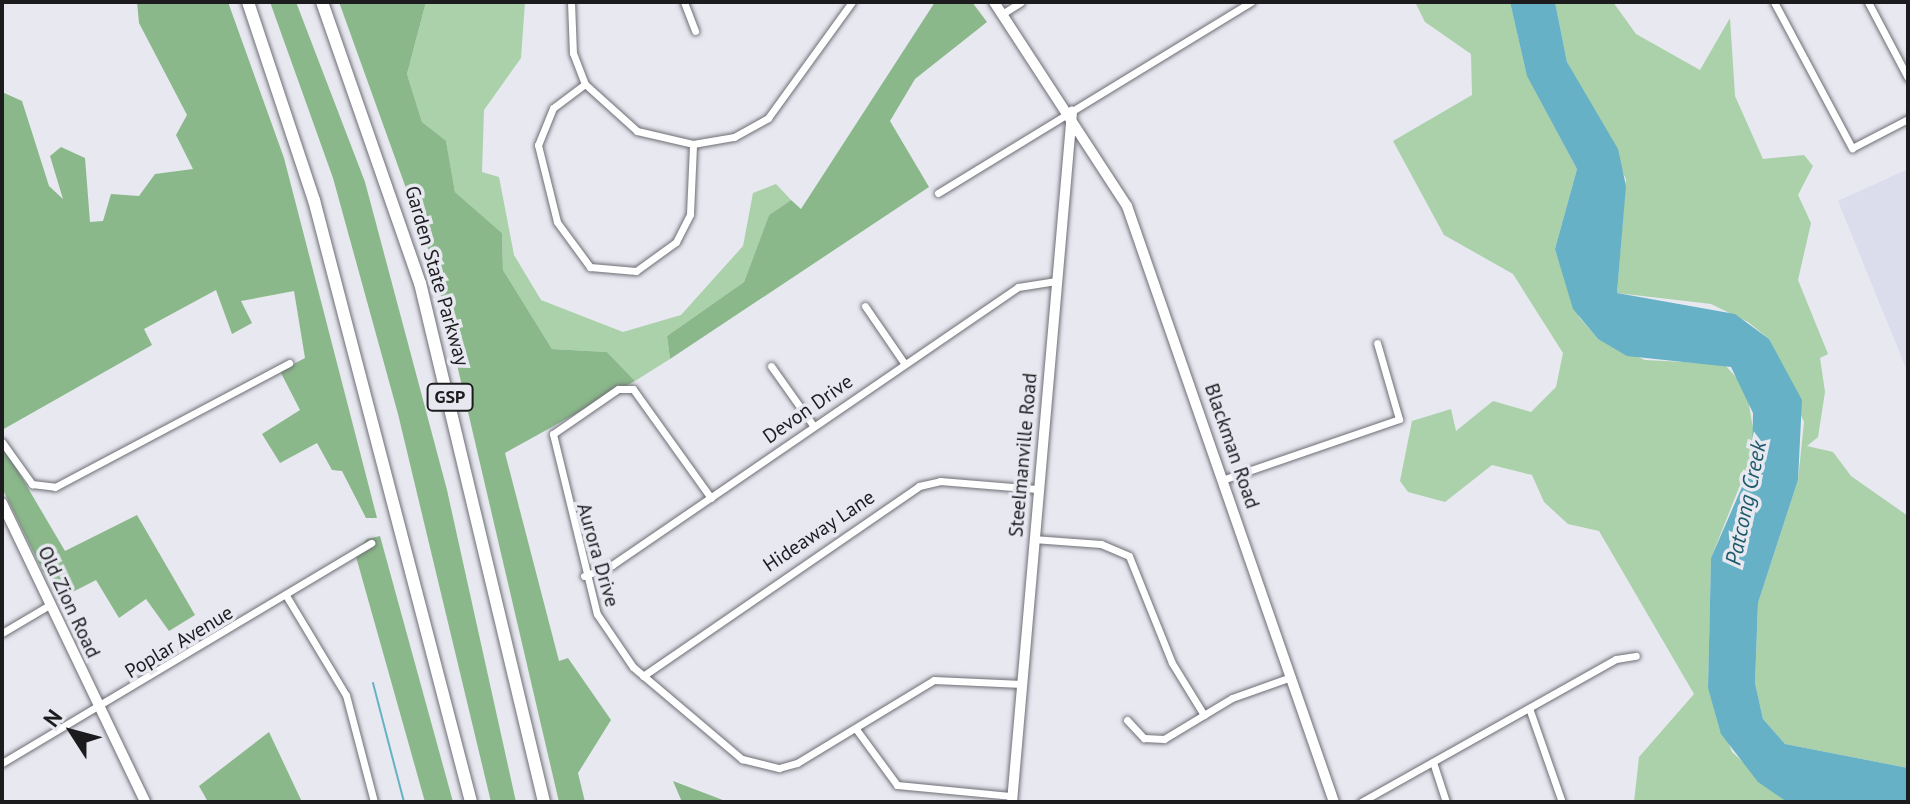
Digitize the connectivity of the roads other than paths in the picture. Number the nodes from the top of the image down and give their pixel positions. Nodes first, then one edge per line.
1 (248, 2) edge
2 (322, 2) edge
3 (571, 2) edge
4 (684, 2) edge
5 (994, 2) edge
6 (1021, 2) edge
7 (1251, 2) edge
8 (1774, 2) edge
9 (1868, 2) edge
10 (848, 3) edge
11 (1002, 14) junction
12 (695, 31) dead end
13 (1908, 78) edge
14 (585, 84) junction
15 (1072, 112) junction
16 (1908, 119) edge
17 (693, 144) junction
18 (938, 193) dead end
19 (1055, 281) junction
20 (865, 306) dead end
21 (1377, 343) dead end
22 (289, 363) dead end
23 (904, 363) junction
24 (771, 366) dead end
25 (812, 424) junction
26 (2, 442) edge
27 (1225, 479) junction
28 (1037, 489) junction
29 (711, 498) junction
30 (2, 503) edge
31 (1033, 539) junction
32 (371, 543) dead end
33 (584, 576) junction
34 (287, 597) junction
35 (51, 604) junction
36 (2, 633) edge
37 (1636, 656) dead end
38 (643, 676) junction
39 (1291, 677) junction
40 (1022, 684) junction
41 (100, 707) junction
42 (1529, 708) junction
43 (1204, 715) junction
44 (1127, 720) dead end
45 (856, 729) junction
46 (1433, 762) junction
47 (2, 763) edge
48 (1012, 799) edge
49 (145, 802) edge
50 (374, 802) edge
51 (471, 802) edge
52 (544, 802) edge
53 (1334, 802) edge
54 (1361, 802) edge
55 (1446, 802) edge
56 (1562, 802) edge

1 - 51 highway
2 - 52 highway, Garden State Parkway / GSP
3 - 14 street
4 - 12 street
5 - 11 main road, Blackman Road
6 - 11 street
7 - 15 street
8 - 16 street
9 - 13 street
10 - 17 street
11 - 15 main road, Blackman Road
14 - 17 street
14 - 17 street
15 - 18 street
15 - 19 main road, Steelmanville Road
15 - 27 main road, Blackman Road
19 - 23 street, Devon Drive
19 - 28 main road, Steelmanville Road
20 - 23 street
21 - 27 street
22 - 26 street
23 - 25 street, Devon Drive
24 - 25 street
25 - 29 street, Devon Drive
27 - 39 main road, Blackman Road
28 - 31 main road, Steelmanville Road
28 - 38 street, Hideaway Lane
29 - 33 street, Devon Drive
29 - 33 street, Aurora Drive
30 - 35 main road, Old Zion Road
31 - 40 main road, Steelmanville Road
31 - 43 street
32 - 34 street, Poplar Avenue
33 - 38 street, Aurora Drive
34 - 41 street, Poplar Avenue
34 - 50 street
35 - 36 street
35 - 41 main road, Old Zion Road
37 - 42 street
38 - 45 street, Aurora Drive
39 - 43 street
39 - 53 main road, Blackman Road
40 - 45 street, Aurora Drive
40 - 48 main road, Steelmanville Road
41 - 47 street, Poplar Avenue
41 - 49 main road, Old Zion Road
42 - 46 street
42 - 56 street
43 - 44 street
45 - 48 street
46 - 54 street
46 - 55 street

